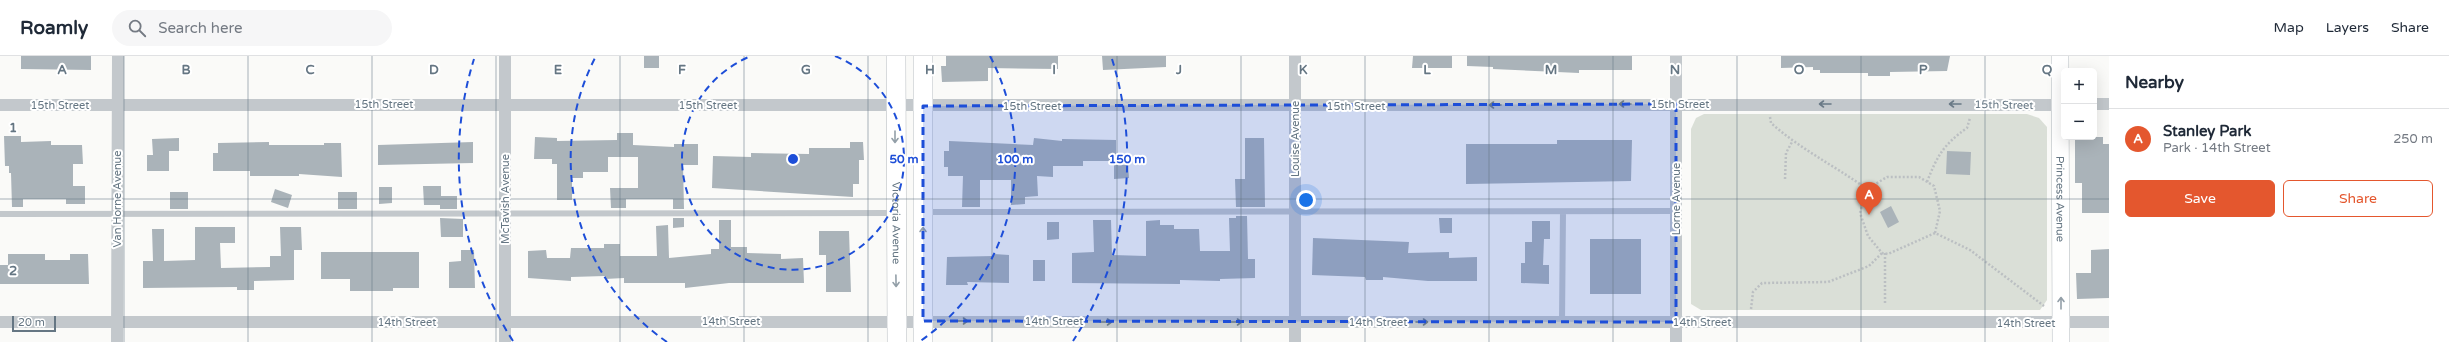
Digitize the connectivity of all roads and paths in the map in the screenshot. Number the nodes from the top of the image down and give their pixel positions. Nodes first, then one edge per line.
1 (118, 56) edge
2 (505, 56) edge
3 (896, 56) edge
4 (923, 56) edge
5 (1295, 56) edge
6 (1676, 56) edge
7 (2060, 56) edge
8 (505, 104) junction
9 (1676, 104) junction
10 (1974, 104) junction
11 (2062, 104) edge
12 (2097, 104) edge
13 (2109, 104) edge
14 (0, 105) edge
15 (117, 105) junction
16 (2061, 105) edge
17 (923, 106) junction
18 (1295, 106) junction
19 (896, 107) junction
20 (1771, 123) dead end
21 (2062, 140) edge
22 (1792, 142) junction
23 (1785, 179) dead end
24 (1927, 182) junction
25 (1867, 188) junction
26 (1676, 211) junction
27 (923, 212) junction
28 (1563, 212) junction
29 (895, 213) junction
30 (1295, 213) junction
31 (0, 214) edge
32 (117, 214) junction
33 (505, 215) junction
34 (1935, 233) junction
35 (1883, 253) junction
36 (1752, 302) dead end
37 (1885, 303) dead end
38 (2044, 304) dead end
39 (897, 320) junction
40 (117, 321) junction
41 (924, 321) junction
42 (0, 322) edge
43 (505, 322) junction
44 (1294, 322) junction
45 (1562, 322) junction
46 (1676, 322) junction
47 (2109, 322) edge
48 (2061, 323) junction
49 (117, 342) edge
50 (505, 342) edge
51 (897, 342) edge
52 (923, 342) edge
53 (1294, 342) edge
54 (1676, 342) edge
55 (2061, 342) edge

1 - 15 street, Van Horne Avenue
2 - 8 street, McTavish Avenue
3 - 19 main road, Victoria Avenue
4 - 17 main road
5 - 18 street, Louise Avenue
6 - 9 street, Lorne Avenue
7 - 11 street, Princess Avenue
8 - 15 street, 15th Street
8 - 19 street, 15th Street
8 - 33 street, McTavish Avenue
10 -> 9 street, 15th Street
9 -> 18 street, 15th Street
9 - 26 street, Lorne Avenue
10 - 16 street, 15th Street
10 - 24 path
12 - 13 street
14 - 15 street, 15th Street
15 - 32 street, Van Horne Avenue
17 - 18 street, 15th Street
17 - 19 street, 15th Street
17 - 27 main road
18 - 30 street, Louise Avenue
19 -> 29 main road, Victoria Avenue
20 - 22 path
48 -> 21 street, Princess Avenue
22 - 23 path
22 - 25 path
24 - 25 path
24 - 34 path
25 - 35 path
26 - 28 lane
26 - 46 street, Lorne Avenue
27 - 30 lane
41 -> 27 main road
28 - 30 lane
28 - 45 lane
29 - 33 lane
29 -> 39 main road, Victoria Avenue
30 - 44 street, Louise Avenue
31 - 32 lane
32 - 33 lane
32 - 40 street, Van Horne Avenue
33 - 43 street, McTavish Avenue
34 - 35 path
34 - 38 path
35 - 36 path
35 - 37 path
39 - 41 street, 14th Street
39 - 43 street, 14th Street
39 - 51 main road, Victoria Avenue
40 - 42 street, 14th Street
40 - 43 street, 14th Street
40 - 49 street, Van Horne Avenue
41 -> 44 street, 14th Street
41 - 52 main road
43 - 50 street, McTavish Avenue
44 -> 45 street, 14th Street
44 - 53 street, Louise Avenue
45 - 46 street, 14th Street
46 - 48 street, 14th Street
46 - 54 street, Lorne Avenue
47 - 48 street, 14th Street
48 - 55 street, Princess Avenue

